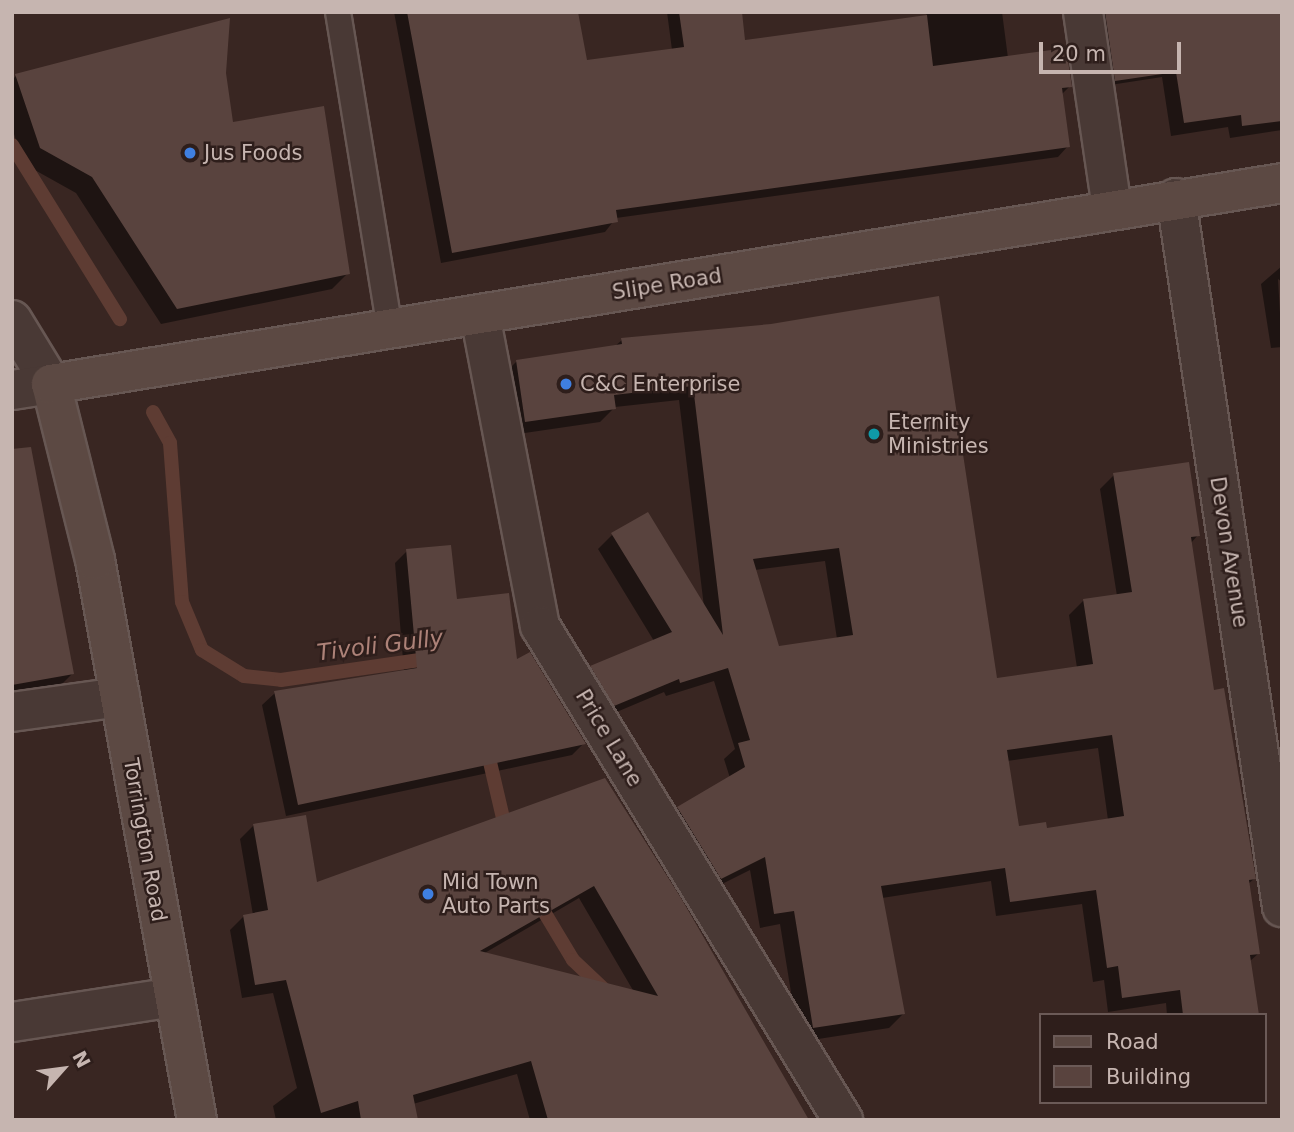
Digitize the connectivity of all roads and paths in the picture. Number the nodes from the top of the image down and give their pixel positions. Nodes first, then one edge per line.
1 (338, 12) edge
2 (1083, 12) edge
3 (1282, 183) edge
4 (1176, 198) junction
5 (1112, 209) junction
6 (480, 315) junction
7 (12, 320) edge
8 (390, 328) junction
9 (51, 384) junction
10 (12, 390) edge
11 (120, 697) junction
12 (12, 712) edge
13 (1282, 907) edge
14 (173, 997) junction
15 (12, 1023) edge
16 (197, 1120) edge
17 (843, 1120) edge

1 - 8 lane
2 - 5 street
3 - 4 main road, Slipe Road
4 - 5 main road, Slipe Road
4 - 13 street, Devon Avenue
5 - 6 main road, Slipe Road
6 - 8 main road, Slipe Road
6 - 17 street, Price Lane
7 - 9 street
8 - 9 main road, Slipe Road
9 - 10 street
9 - 11 main road, Torrington Road
11 - 12 street
11 - 14 main road, Torrington Road
14 - 15 street
14 - 16 main road, Torrington Road

